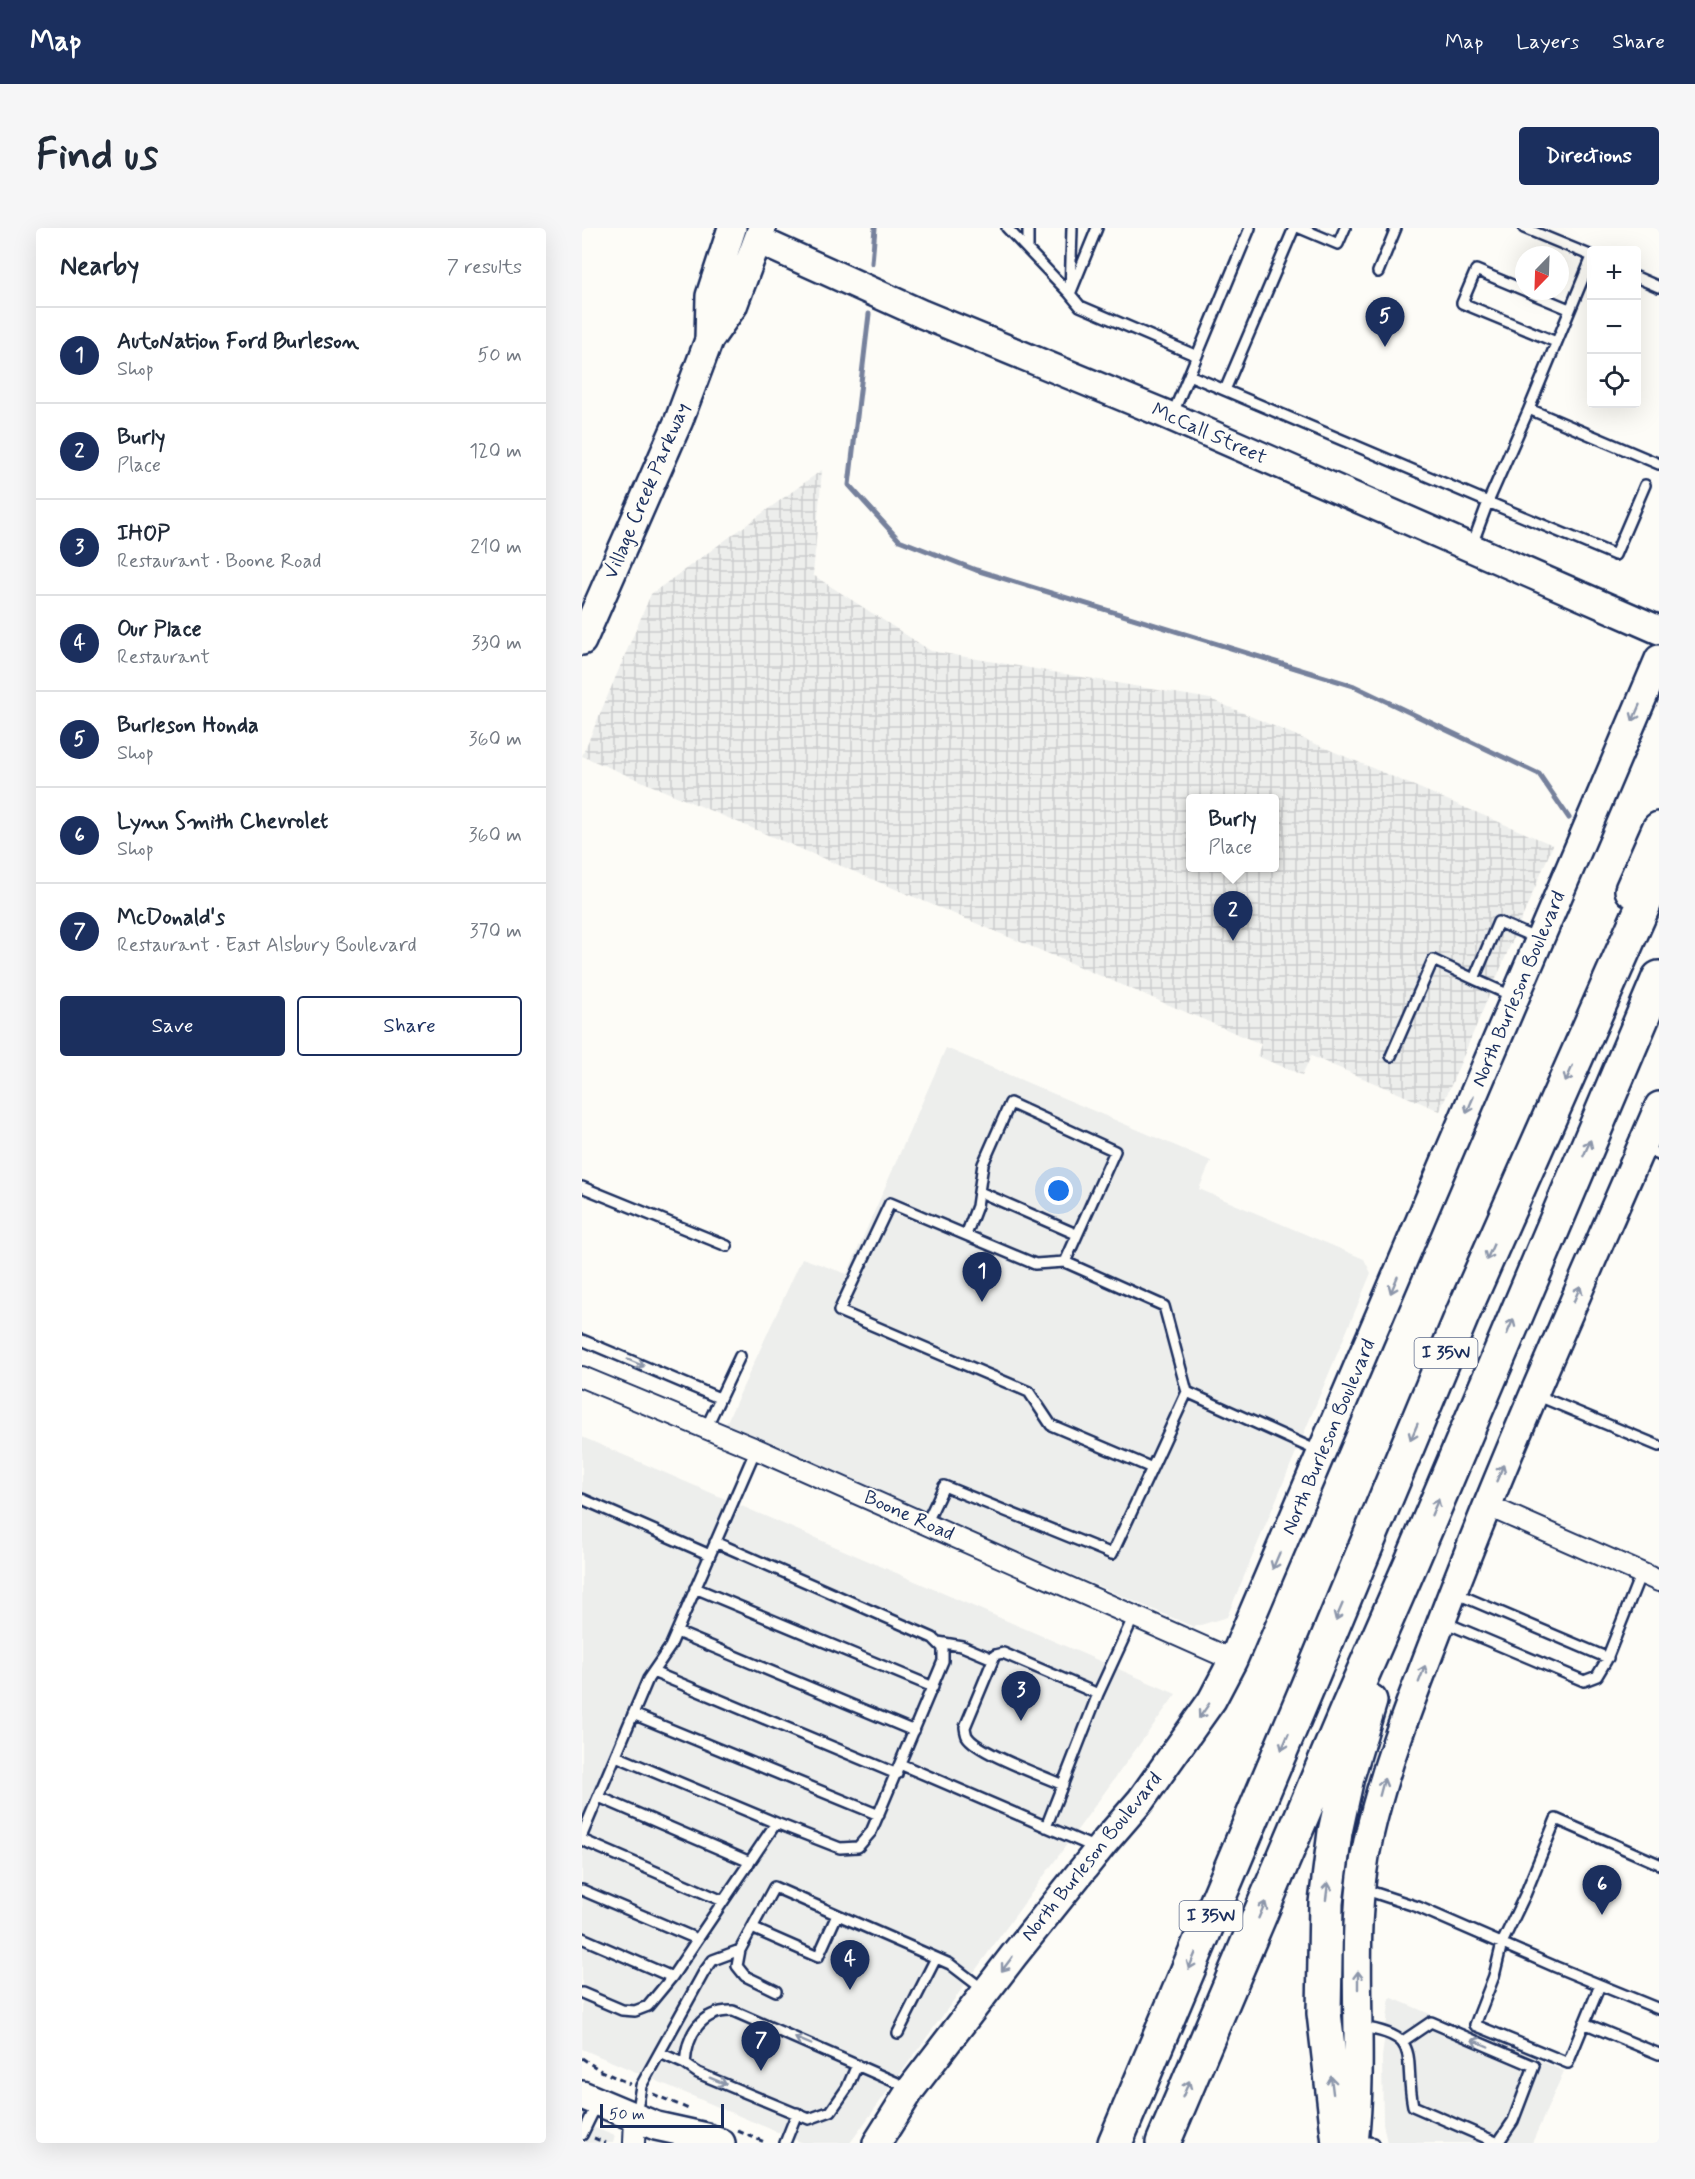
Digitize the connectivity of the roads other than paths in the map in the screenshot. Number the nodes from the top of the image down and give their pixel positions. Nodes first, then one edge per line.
1 (732, 228) edge
2 (1007, 228) edge
3 (1028, 228) edge
4 (1072, 228) edge
5 (1097, 228) edge
6 (1250, 228) edge
7 (1294, 228) edge
8 (1300, 228) edge
9 (1345, 228) edge
10 (1396, 228) edge
11 (1524, 228) edge
12 (760, 234) edge
13 (1028, 249) junction
14 (1587, 255) edge
15 (1587, 268) edge
16 (1378, 272) dead end
17 (1641, 278) edge
18 (1659, 286) edge
19 (1515, 287) edge
20 (1070, 294) junction
21 (1547, 300) edge
22 (733, 306) junction
23 (1569, 309) junction
24 (709, 340) junction
25 (1556, 342) junction
26 (1197, 357) junction
27 (1189, 375) junction
28 (1225, 390) junction
29 (1529, 409) junction
30 (1171, 417) junction
31 (1659, 464) edge
32 (1644, 485) dead end
33 (1488, 502) junction
34 (1470, 548) junction
35 (1659, 630) edge
36 (582, 641) edge
37 (1659, 659) edge
38 (1659, 829) edge
39 (1659, 870) edge
40 (1540, 940) junction
41 (1659, 978) edge
42 (1474, 979) junction
43 (1516, 998) junction
44 (1592, 1020) junction
45 (1647, 1027) edge
46 (1391, 1056) dead end
47 (1659, 1106) edge
48 (1650, 1151) edge
49 (582, 1187) edge
50 (980, 1192) junction
51 (1076, 1234) junction
52 (966, 1235) junction
53 (727, 1246) dead end
54 (1065, 1262) junction
55 (582, 1340) edge
56 (740, 1356) dead end
57 (582, 1377) edge
58 (1187, 1392) junction
59 (1534, 1394) junction
60 (719, 1398) junction
61 (706, 1428) junction
62 (1659, 1446) edge
63 (756, 1449) junction
64 (1322, 1453) junction
65 (1152, 1468) junction
66 (582, 1499) edge
67 (1486, 1505) junction
68 (926, 1524) junction
69 (715, 1542) junction
70 (710, 1555) junction
71 (1412, 1561) junction
72 (1641, 1573) junction
73 (1659, 1581) edge
74 (695, 1588) junction
75 (1453, 1592) junction
76 (1134, 1616) junction
77 (1442, 1621) junction
78 (677, 1632) junction
79 (938, 1642) junction
80 (1608, 1658) junction
81 (993, 1659) junction
82 (1233, 1660) junction
83 (653, 1672) junction
84 (933, 1687) junction
85 (1098, 1694) junction
86 (633, 1714) junction
87 (914, 1731) junction
88 (616, 1756) junction
89 (900, 1764) junction
90 (897, 1774) junction
91 (1063, 1785) junction
92 (599, 1797) junction
93 (879, 1815) junction
94 (776, 1823) junction
95 (1046, 1827) junction
96 (582, 1835) edge
97 (582, 1840) edge
98 (1098, 1849) junction
99 (750, 1862) junction
100 (1659, 1864) edge
101 (1361, 1889) junction
102 (582, 1890) edge
103 (723, 1901) junction
104 (837, 1915) junction
105 (752, 1928) junction
106 (582, 1938) edge
107 (697, 1939) junction
108 (1502, 1943) junction
109 (740, 1950) junction
110 (936, 1958) junction
111 (672, 1977) junction
112 (1600, 1985) junction
113 (776, 1991) dead end
114 (986, 1992) junction
115 (582, 1993) edge
116 (1659, 2009) edge
117 (1584, 2023) junction
118 (1358, 2027) junction
119 (898, 2033) dead end
120 (1403, 2041) junction
121 (660, 2053) junction
122 (1659, 2054) edge
123 (685, 2064) junction
124 (857, 2065) junction
125 (912, 2089) junction
126 (590, 2098) edge
127 (797, 2113) junction
128 (668, 2131) edge
129 (582, 2134) edge
130 (727, 2136) edge
131 (1355, 2142) edge
132 (785, 2143) edge
133 (877, 2143) edge
134 (1115, 2143) edge
135 (1163, 2143) edge
136 (1498, 2143) edge

1 - 22 main road
1 - 24 main road, Village Creek Parkway
2 - 13 lane
3 - 13 lane
4 - 20 lane
5 - 20 lane
6 - 26 lane
7 - 28 lane
8 - 9 lane
10 - 16 lane
11 - 14 lane
12 - 22 main road, Village Creek Parkway
12 - 30 main road, McCall Street
13 - 20 lane
15 - 23 lane
17 - 18 lane
19 - 25 lane
20 - 26 lane
21 - 23 lane
22 - 24 main road, Village Creek Parkway
23 - 25 lane
24 - 36 main road, Village Creek Parkway
25 - 29 lane
26 - 27 lane
27 - 28 lane
27 - 30 lane
28 - 33 lane
29 - 31 lane
29 - 33 lane
30 - 34 main road, McCall Street
32 - 33 lane
33 - 34 lane
34 - 35 main road, McCall Street
37 -> 40 main road, North Burleson Boulevard
38 - 44 highway
39 - 44 highway, I 35W
40 - 42 lane
40 - 43 main road, North Burleson Boulevard
41 - 45 highway, I 35W
42 - 43 lane
42 - 46 lane
43 -> 64 main road, North Burleson Boulevard
44 -> 134 highway, I 35W
71 -> 45 highway, I 35W
47 - 48 main road
59 -> 48 main road
49 - 53 lane
50 - 51 lane
50 - 51 lane
50 - 52 lane
51 - 54 lane
52 - 54 lane
52 - 65 lane
54 - 58 lane
55 -> 60 lane
56 - 60 lane
57 - 61 street, Boone Road
58 - 64 lane
58 - 65 lane
59 - 62 lane
67 -> 59 main road
60 - 61 lane
61 - 63 street, Boone Road
63 - 68 street, Boone Road
63 - 69 lane
64 -> 82 main road, North Burleson Boulevard
65 - 68 lane
66 - 70 lane
67 - 72 street
67 - 75 main road
68 - 76 street, Boone Road
69 - 70 lane
69 - 79 lane
70 - 74 lane
131 -> 71 highway
135 -> 71 highway, I 35W
72 - 73 street
72 - 80 lane
74 - 78 lane
74 - 84 lane
75 - 77 main road
75 - 80 lane
76 - 82 street, Boone Road
76 - 85 lane
77 - 80 lane
101 -> 77 main road
78 - 83 lane
78 - 87 lane
79 - 81 lane
79 - 84 lane
81 - 85 lane
81 - 91 lane
82 -> 98 main road, North Burleson Boulevard
83 - 86 lane
83 - 90 lane
84 - 87 lane
85 - 91 lane
86 - 88 lane
86 - 93 lane
87 - 89 lane
88 - 92 lane
88 - 94 lane
89 - 90 lane
89 - 95 lane
90 - 93 lane
91 - 95 lane
92 - 96 lane
92 - 99 lane
93 - 94 lane
94 - 99 lane
95 - 98 lane
97 - 103 lane
98 -> 114 main road, North Burleson Boulevard
99 - 103 lane
100 - 108 lane
101 - 108 lane
118 -> 101 main road
102 - 107 lane
103 - 107 lane
104 - 105 lane
104 - 105 lane
104 - 110 lane
105 - 109 lane
106 - 111 lane
107 - 111 lane
108 - 112 lane
108 - 117 lane
109 - 113 lane
109 - 121 lane
110 - 114 lane
110 - 119 lane
111 - 115 lane
112 - 116 lane
112 - 117 lane
114 - 125 main road, North Burleson Boulevard
117 - 122 lane
118 - 120 lane
118 - 131 main road
120 - 136 lane
136 -> 120 lane
121 - 123 lane
121 - 128 lane
124 -> 123 lane
123 -> 127 lane
124 - 125 lane
124 - 127 lane
125 - 133 main road, North Burleson Boulevard
126 - 128 main road
126 - 129 lane
127 - 132 lane
128 - 130 main road

